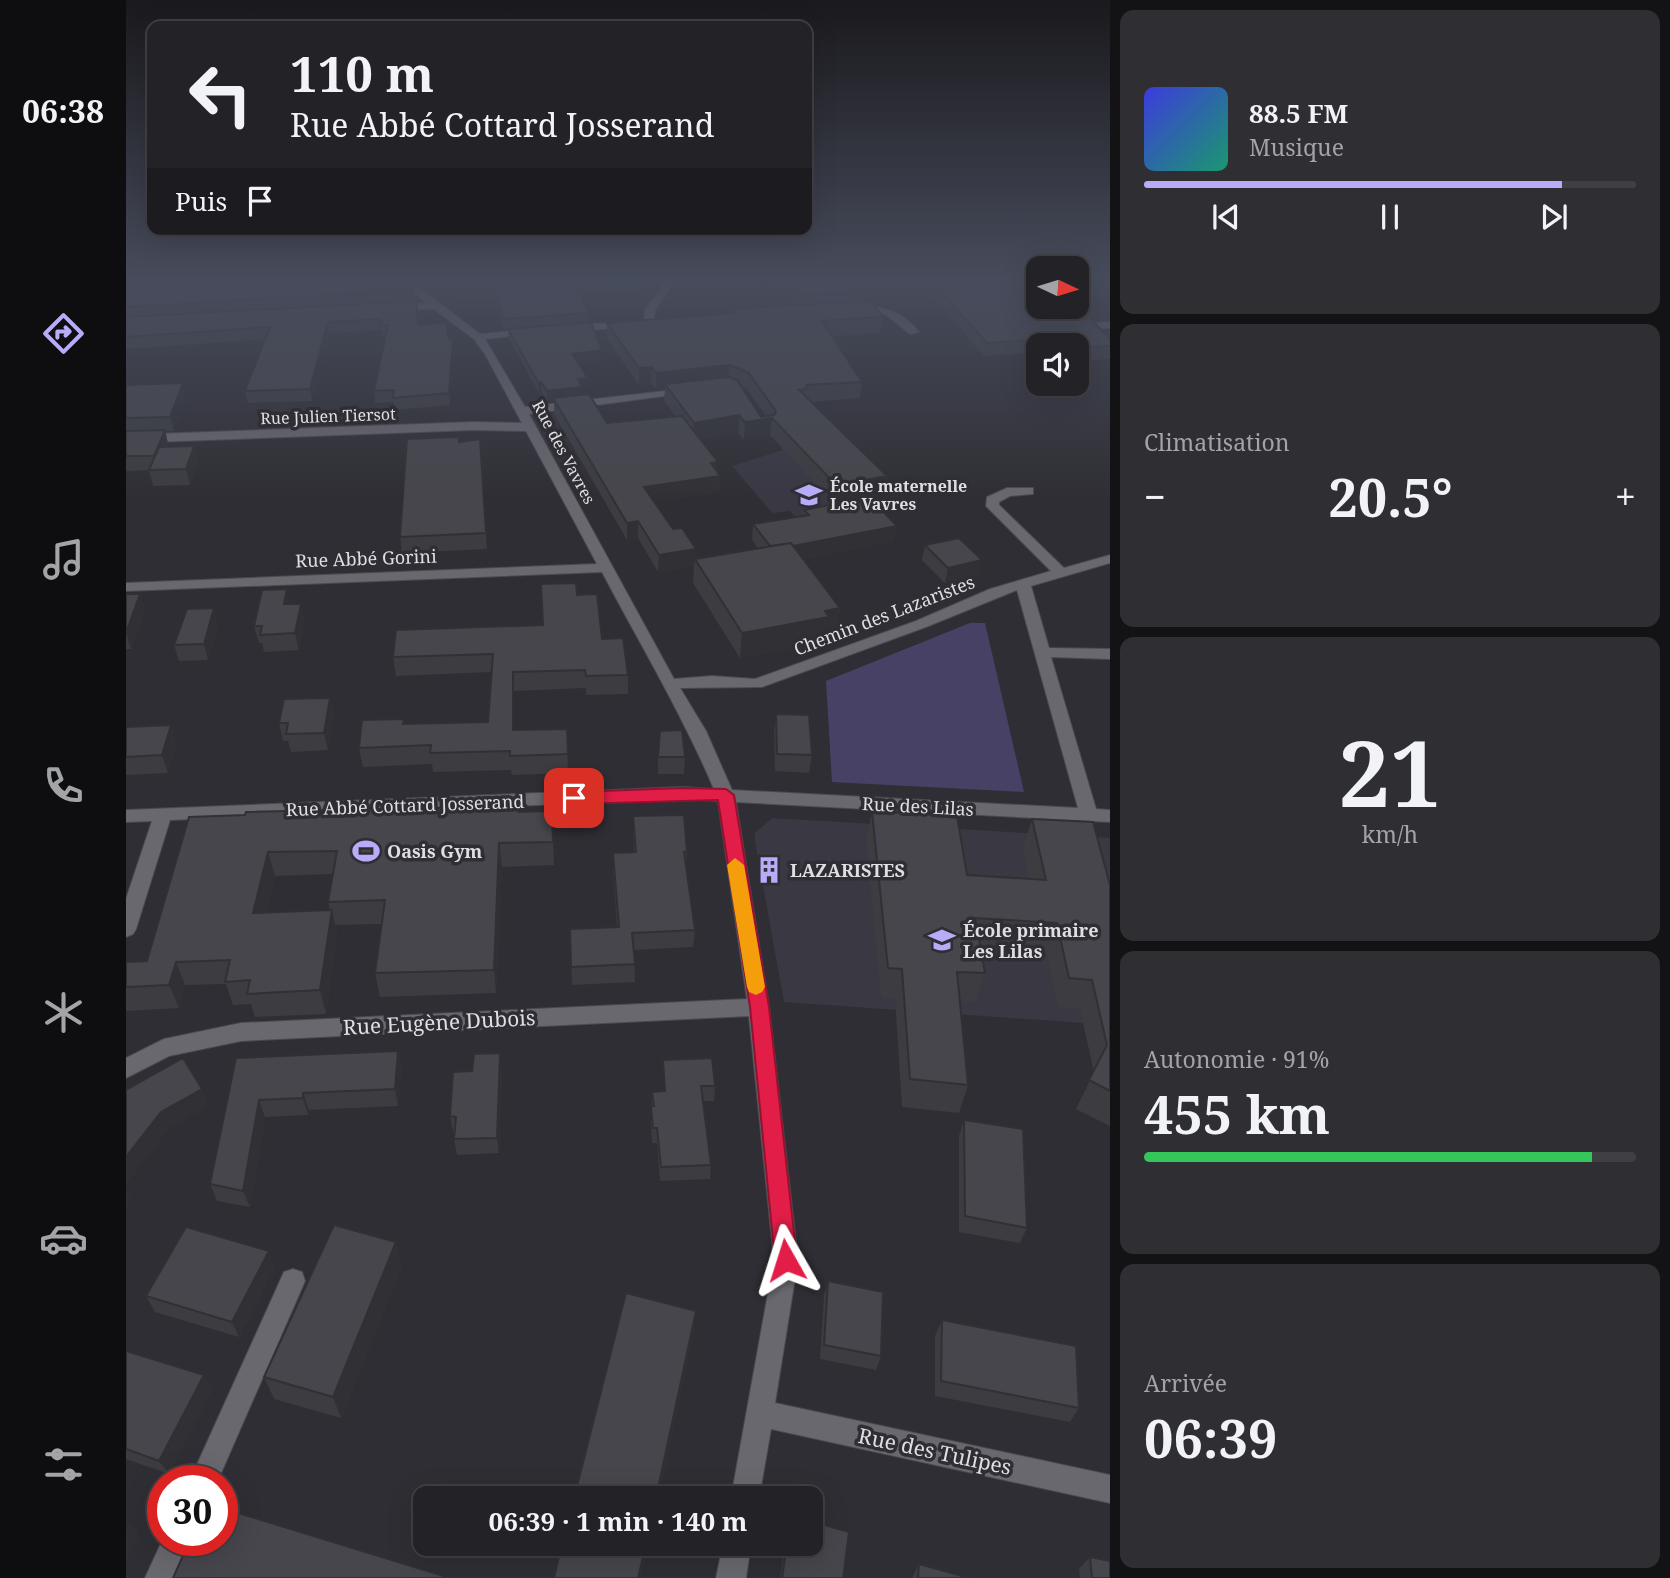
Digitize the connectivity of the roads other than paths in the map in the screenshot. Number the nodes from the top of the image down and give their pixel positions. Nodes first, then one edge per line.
1 (489, 352) edge
2 (703, 388) edge
3 (522, 411) junction
4 (531, 427) junction
5 (126, 439) edge
6 (1028, 491) dead end
7 (1110, 559) edge
8 (607, 568) junction
9 (1062, 574) junction
10 (1023, 585) junction
11 (126, 587) edge
12 (1041, 652) junction
13 (1110, 654) edge
14 (669, 684) junction
15 (726, 795) junction
16 (1089, 815) junction
17 (126, 816) edge
18 (163, 816) junction
19 (1110, 817) edge
20 (126, 929) edge
21 (759, 1007) junction
22 (126, 1069) edge
23 (293, 1282) dead end
24 (759, 1413) junction
25 (211, 1465) edge
26 (746, 1486) edge
27 (1110, 1489) edge
28 (170, 1556) edge
29 (735, 1556) edge
30 (160, 1578) edge
31 (731, 1578) edge

1 - 3 street, Rue des Vavres
2 - 3 street
3 - 4 street, Rue des Vavres
4 - 5 street, Rue Julien Tiersot
4 - 8 street, Rue des Vavres
6 - 9 street
7 - 9 street, Chemin des Lazaristes
8 - 11 street, Rue Abbé Gorini
8 - 14 street, Rue des Vavres
9 - 10 street, Chemin des Lazaristes
10 - 12 street
10 - 14 street, Chemin des Lazaristes
12 - 13 street
12 - 16 street
14 - 15 street, Rue des Vavres
15 - 16 street, Rue des Lilas
15 - 18 street, Rue Abbé Cottard Josserand
15 - 21 street, Rue des Vavres
16 - 19 street, Rue des Lilas
17 - 18 street, Rue Abbé Cottard Josserand
18 - 20 street
21 - 22 street, Rue Eugène Dubois
21 - 24 street, Rue des Vavres
23 - 25 street
24 - 26 street, Rue des Vavres
24 - 27 street, Rue des Tulipes
28 - 30 street
29 - 31 street

